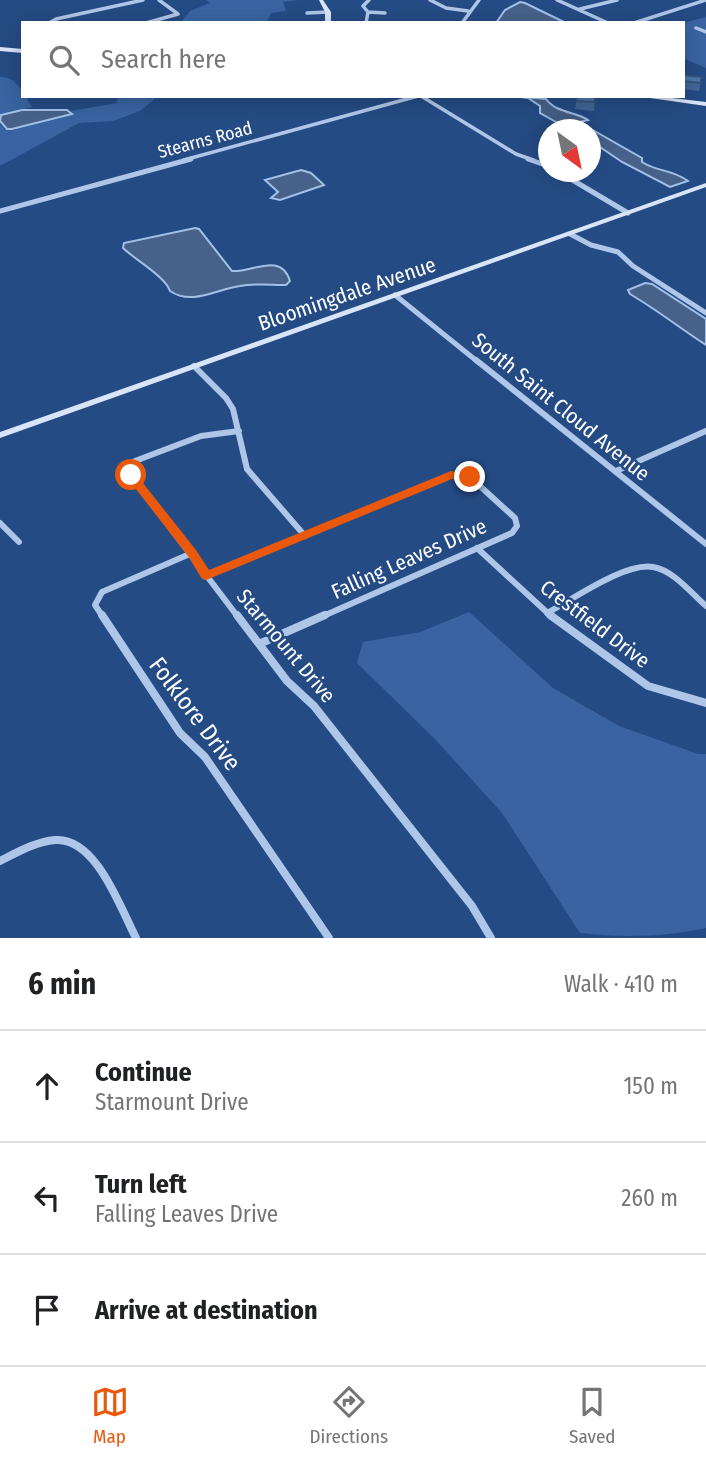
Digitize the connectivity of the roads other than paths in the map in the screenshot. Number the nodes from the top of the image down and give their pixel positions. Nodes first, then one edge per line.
1 (143, 0) edge
2 (159, 0) edge
3 (321, 0) edge
4 (369, 0) edge
5 (429, 0) edge
6 (478, 0) edge
7 (557, 0) edge
8 (617, 0) edge
9 (706, 0) edge
10 (578, 9) junction
11 (468, 11) junction
12 (328, 12) junction
13 (368, 12) junction
14 (307, 13) dead end
15 (385, 13) dead end
16 (53, 21) edge
17 (153, 21) edge
18 (328, 21) edge
19 (366, 21) edge
20 (463, 21) edge
21 (604, 21) edge
22 (640, 21) edge
23 (696, 28) dead end
24 (706, 32) edge
25 (0, 49) edge
26 (21, 51) edge
27 (412, 98) edge
28 (422, 98) edge
29 (661, 98) edge
30 (679, 98) edge
31 (706, 102) edge
32 (538, 162) edge
33 (576, 182) edge
34 (706, 187) edge
35 (0, 211) edge
36 (628, 213) junction
37 (570, 234) junction
38 (395, 295) junction
39 (706, 313) edge
40 (194, 366) junction
41 (239, 431) junction
42 (706, 431) edge
43 (0, 435) edge
44 (615, 471) junction
45 (0, 523) edge
46 (304, 536) junction
47 (19, 542) dead end
48 (706, 544) edge
49 (477, 548) junction
50 (192, 553) junction
51 (206, 576) junction
52 (706, 606) edge
53 (547, 614) junction
54 (259, 644) junction
55 (706, 703) edge
56 (0, 862) edge
57 (136, 938) edge
58 (329, 938) edge
59 (491, 938) edge

1 - 16 street
2 - 17 street
3 - 12 street
4 - 13 street
5 - 11 street
6 - 11 street
7 - 10 street
8 - 10 street
9 - 22 street
10 - 21 street
11 - 20 street
12 - 14 street
12 - 18 street
13 - 15 street
13 - 19 street
23 - 24 street
25 - 26 street
27 - 35 street, Stearns Road
28 - 32 street
29 - 31 street
30 - 31 street
33 - 36 street
34 - 36 street, Bloomingdale Avenue
36 - 37 street, Bloomingdale Avenue
37 - 38 street, Bloomingdale Avenue
37 - 39 street
38 - 40 street, Bloomingdale Avenue
38 - 44 street, South Saint Cloud Avenue
40 - 41 street
40 - 43 street, Bloomingdale Avenue
41 - 46 street
41 - 50 street, Starmount Drive
42 - 44 street
44 - 48 street, South Saint Cloud Avenue
45 - 47 street
46 - 49 street, Falling Leaves Drive
46 - 51 street, Falling Leaves Drive
49 - 53 street, Crestfield Drive
49 - 54 street, Falling Leaves Drive
50 - 51 street, Starmount Drive
50 - 58 street, Folklore Drive
51 - 54 street, Starmount Drive
52 - 53 street
53 - 55 street, Crestfield Drive
54 - 59 street, Starmount Drive
56 - 57 street

